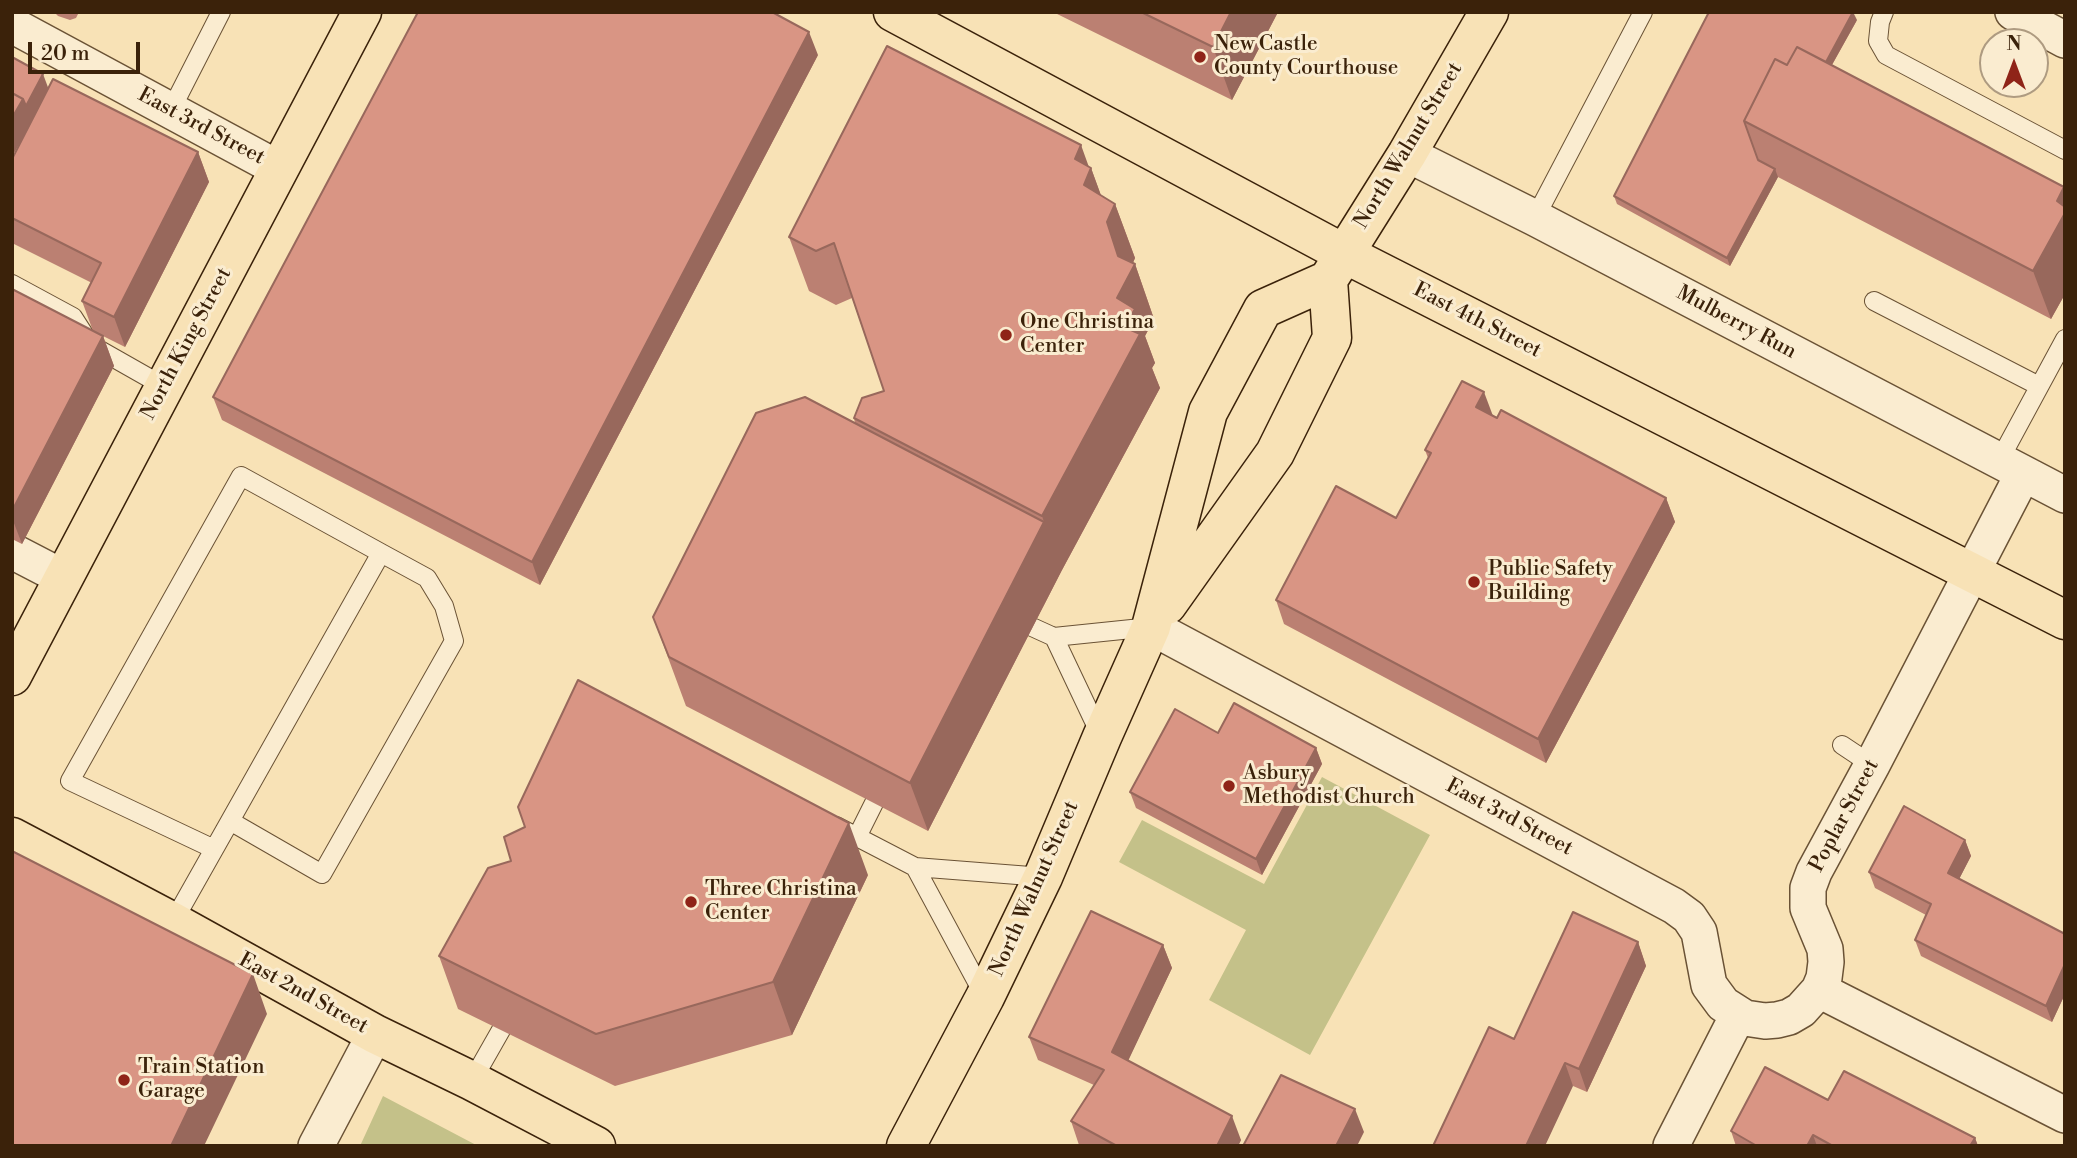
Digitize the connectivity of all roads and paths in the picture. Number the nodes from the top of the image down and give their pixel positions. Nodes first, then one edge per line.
1 (221, 12) edge
2 (362, 12) edge
3 (893, 12) edge
4 (1489, 12) edge
5 (1643, 12) edge
6 (1884, 12) edge
7 (2012, 12) edge
8 (12, 25) edge
9 (2065, 40) edge
10 (171, 110) junction
11 (2065, 150) edge
12 (1407, 154) junction
13 (279, 169) junction
14 (1535, 218) junction
15 (1336, 266) junction
16 (12, 284) edge
17 (1874, 301) dead end
18 (2065, 338) edge
19 (2039, 386) junction
20 (165, 387) junction
21 (2011, 467) junction
22 (2065, 495) edge
23 (12, 551) edge
24 (381, 553) junction
25 (1972, 572) junction
26 (64, 578) junction
27 (2065, 620) edge
28 (1032, 627) dead end
29 (1152, 627) junction
30 (1054, 637) junction
31 (12, 676) edge
32 (1102, 737) junction
33 (1842, 745) dead end
34 (1872, 765) junction
35 (874, 803) edge
36 (229, 821) junction
37 (12, 837) edge
38 (857, 837) junction
39 (827, 843) edge
40 (214, 849) junction
41 (915, 867) junction
42 (1043, 877) junction
43 (173, 922) junction
44 (1819, 989) junction
45 (985, 997) junction
46 (1738, 1015) junction
47 (501, 1030) edge
48 (374, 1034) junction
49 (472, 1081) junction
50 (2065, 1115) edge
51 (316, 1146) edge
52 (596, 1146) edge
53 (906, 1146) edge
54 (1671, 1146) edge

1 - 10 lane
2 - 13 main road, North King Street
3 - 15 main road, East 4th Street
4 - 12 main road, North Walnut Street
5 - 14 lane
6 - 11 lane
7 - 9 street
8 - 10 street, East 3rd Street
10 - 13 street, East 3rd Street
12 - 14 street, Mulberry Run
12 - 15 main road, North Walnut Street
13 - 20 main road, North King Street
14 - 21 street, Mulberry Run
15 - 25 main road, East 4th Street
15 - 29 main road, North Walnut Street
15 - 29 main road, North Walnut Street
16 - 20 lane
17 - 19 lane
18 - 19 lane
19 - 21 lane
20 - 26 main road, North King Street
21 - 22 street, Mulberry Run
21 - 25 street, Poplar Street
23 - 26 street
24 - 36 lane
24 - 36 lane
24 - 40 lane
25 - 27 main road, East 4th Street
25 - 34 street, Poplar Street
26 - 31 main road, North King Street
28 - 30 lane
29 - 30 lane
29 - 32 main road, North Walnut Street
29 - 46 street, East 3rd Street
30 - 32 lane
32 - 42 main road, North Walnut Street
33 - 34 lane
34 - 44 street, Poplar Street
35 - 38 lane
36 - 40 lane
37 - 43 main road, East 2nd Street
38 - 39 lane
38 - 41 lane
40 - 43 lane
41 - 42 lane
41 - 45 lane
42 - 45 main road, North Walnut Street
43 - 48 main road, East 2nd Street
44 - 46 street
44 - 50 street
45 - 53 main road, North Walnut Street
46 - 54 street
47 - 49 lane
48 - 49 main road, East 2nd Street
48 - 51 street
49 - 52 main road, East 2nd Street

